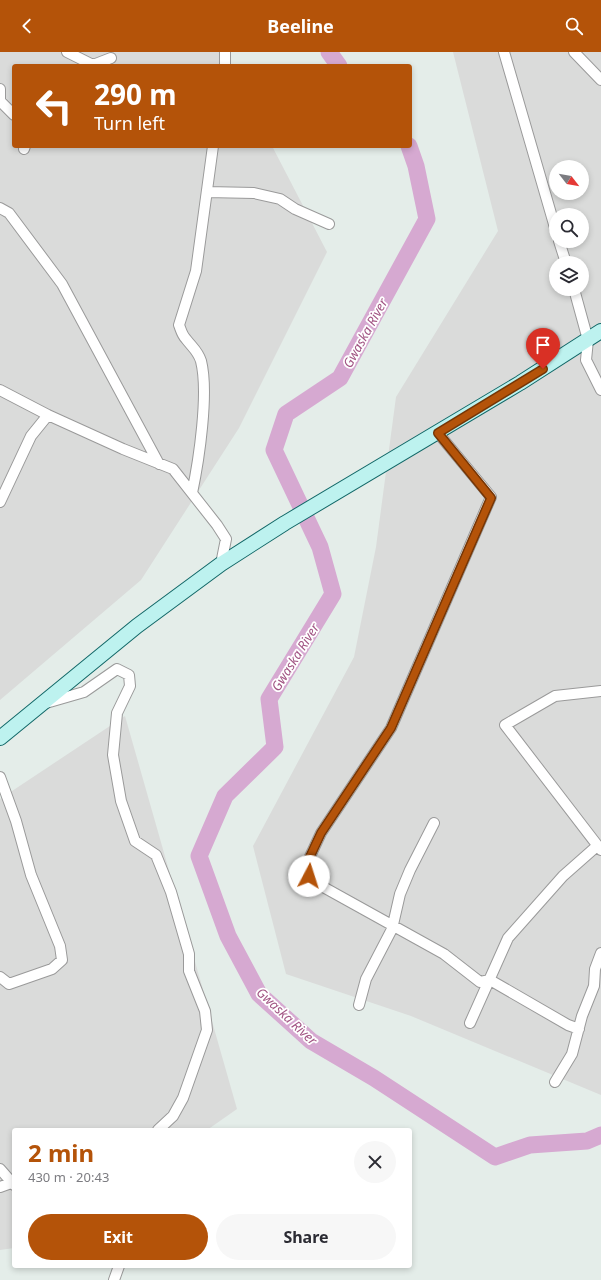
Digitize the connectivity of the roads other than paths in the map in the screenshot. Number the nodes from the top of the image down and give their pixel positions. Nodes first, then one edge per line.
1 (67, 52) edge
2 (226, 52) edge
3 (504, 52) edge
4 (574, 52) edge
5 (111, 58) dead end
6 (91, 64) edge
7 (98, 64) edge
8 (225, 64) edge
9 (601, 80) edge
10 (0, 89) edge
11 (12, 113) edge
12 (213, 148) edge
13 (207, 192) junction
14 (0, 208) edge
15 (549, 208) edge
16 (329, 224) dead end
17 (576, 296) edge
18 (601, 330) edge
19 (588, 340) junction
20 (0, 390) edge
21 (601, 390) edge
22 (48, 415) junction
23 (438, 433) junction
24 (159, 464) junction
25 (192, 492) junction
26 (0, 502) edge
27 (221, 564) junction
28 (601, 691) edge
29 (42, 704) junction
30 (1, 735) edge
31 (0, 776) edge
32 (434, 823) dead end
33 (599, 848) edge
34 (392, 925) junction
35 (601, 953) edge
36 (0, 976) edge
37 (490, 980) junction
38 (359, 1005) dead end
39 (470, 1023) dead end
40 (579, 1029) junction
41 (555, 1082) dead end
42 (160, 1128) edge
43 (0, 1169) edge
44 (12, 1184) edge
45 (0, 1187) edge
46 (117, 1268) edge
47 (114, 1280) edge

1 - 6 street
2 - 8 street
3 - 15 street
4 - 9 street
5 - 7 street
10 - 11 street
12 - 13 street
13 - 16 street
13 - 25 street
14 - 24 street
17 - 19 street
18 - 19 main road
19 - 21 street
19 - 23 main road
20 - 22 street
22 - 24 street
22 - 26 street
23 - 27 main road
23 - 34 street
24 - 25 street
25 - 27 street
27 - 29 main road
28 - 33 street
29 - 30 main road
29 - 42 street
31 - 36 street
32 - 34 street
33 - 37 street
34 - 37 street
34 - 38 street
35 - 40 street
37 - 39 street
37 - 40 street
40 - 41 street
43 - 44 street
44 - 45 street
46 - 47 street

